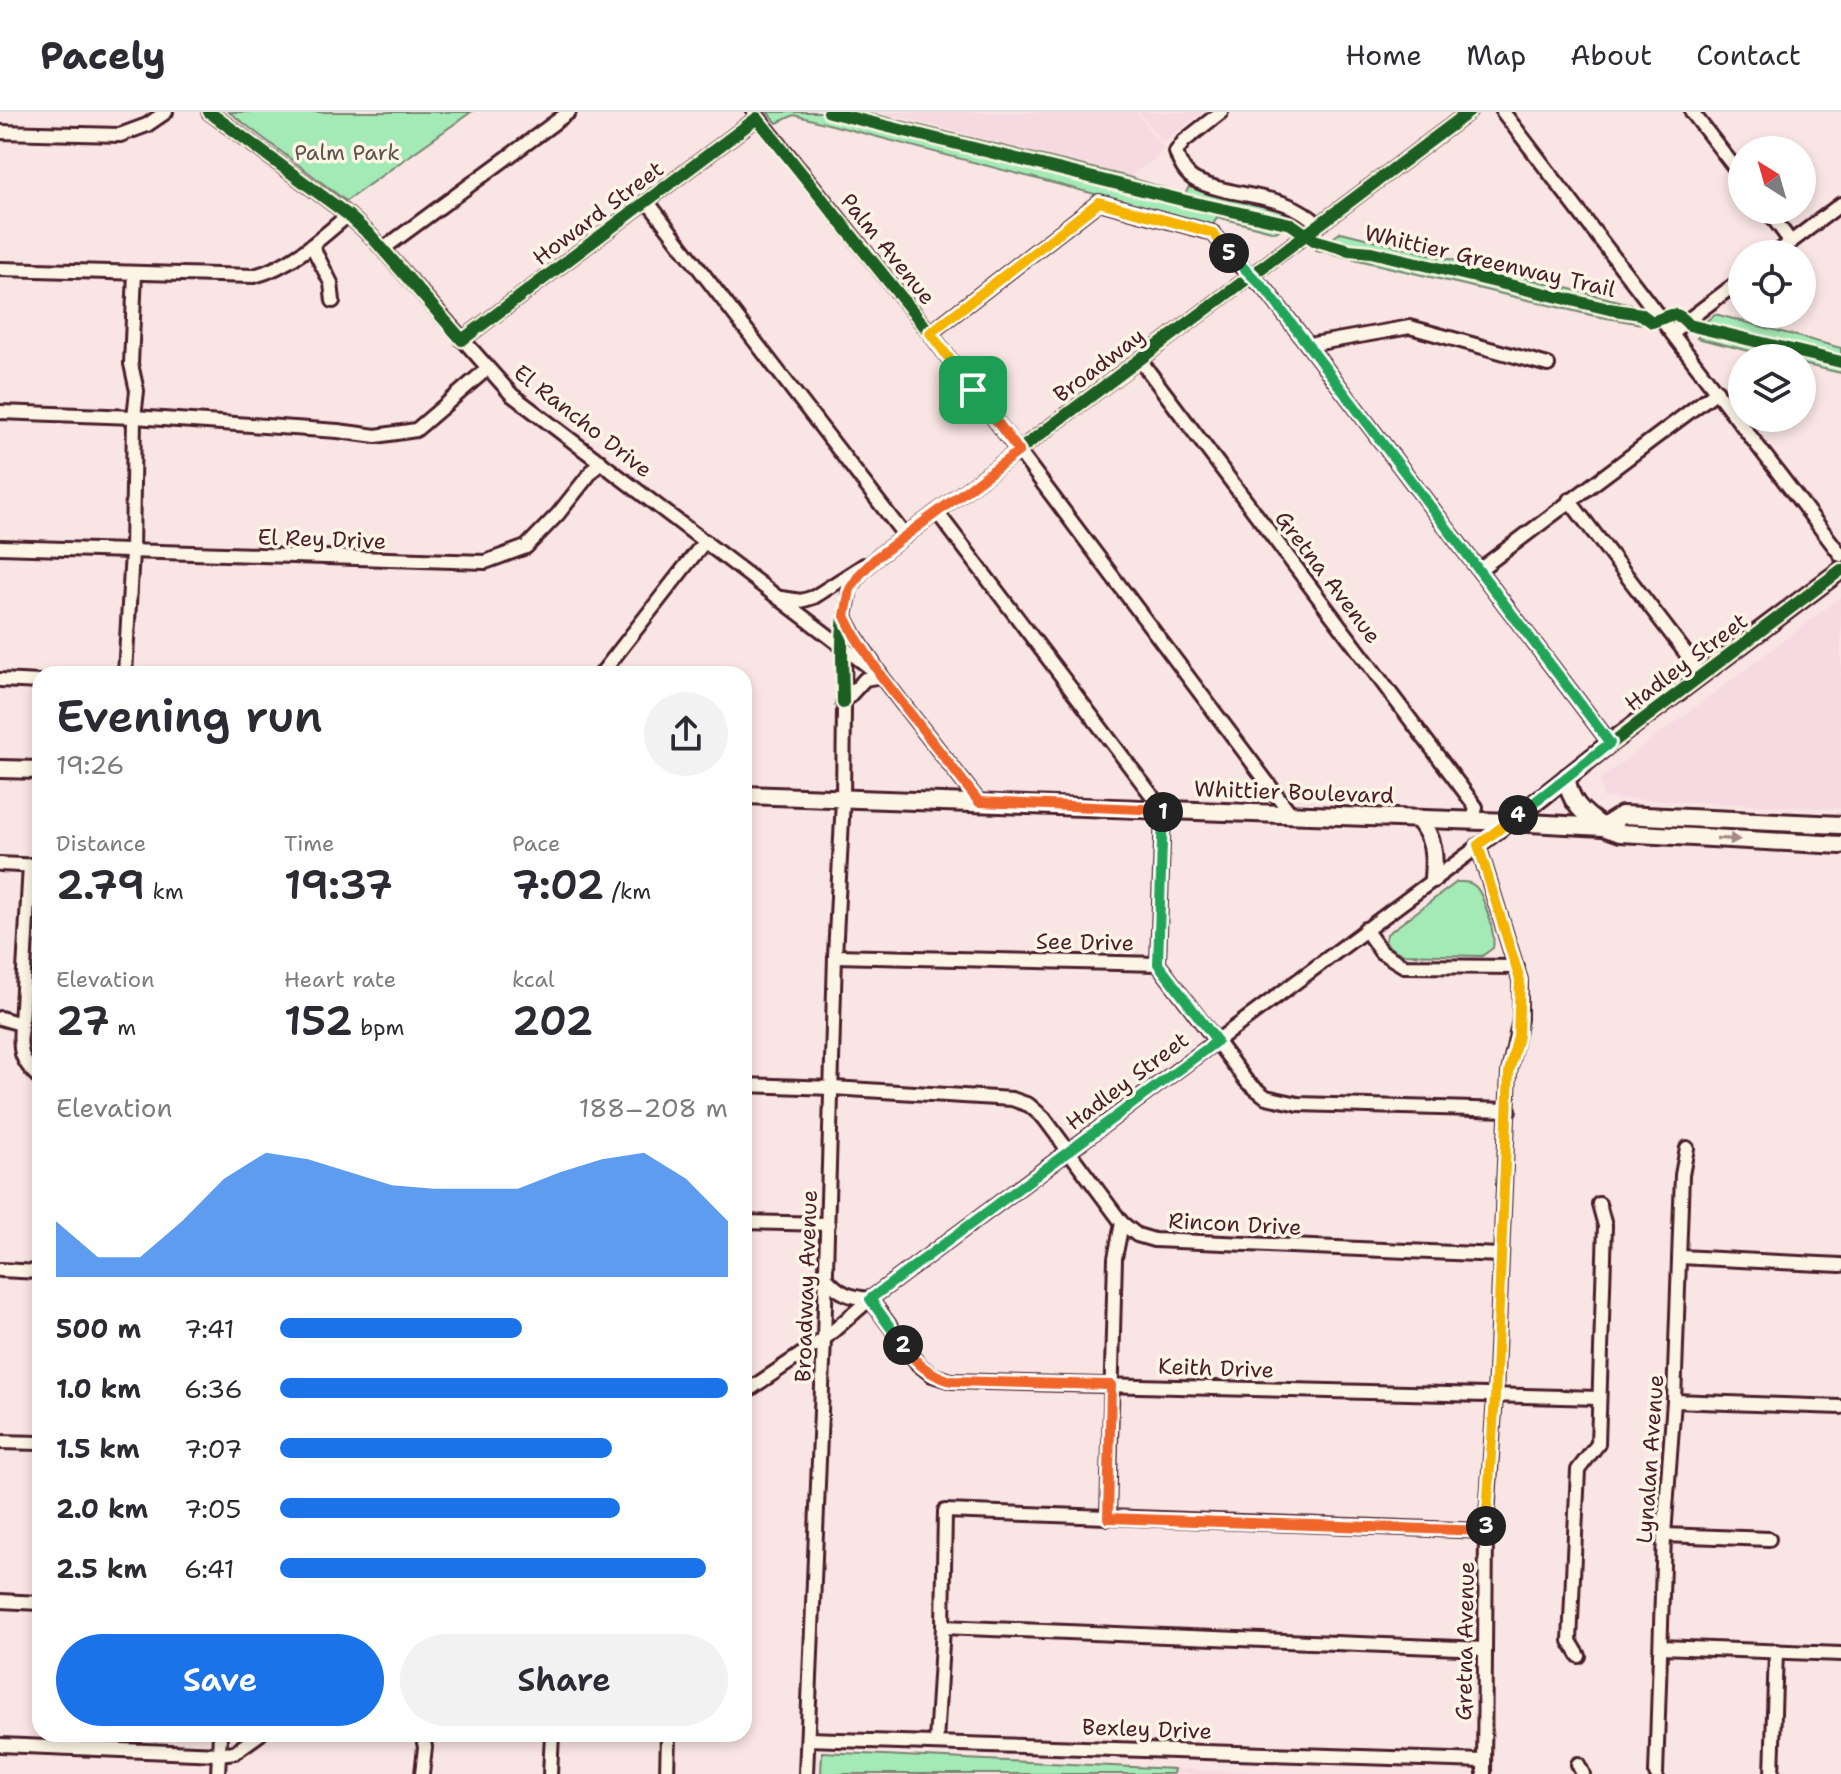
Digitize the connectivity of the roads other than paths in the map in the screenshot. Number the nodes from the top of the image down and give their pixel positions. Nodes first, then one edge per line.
1 (166, 112) edge
2 (209, 112) edge
3 (569, 112) edge
4 (1221, 112) edge
5 (1469, 112) edge
6 (1503, 112) edge
7 (1692, 112) edge
8 (756, 115) edge
9 (0, 132) edge
10 (1728, 159) edge
11 (647, 201) junction
12 (1841, 204) edge
13 (348, 215) junction
14 (1318, 225) junction
15 (1794, 240) edge
16 (312, 246) junction
17 (383, 249) junction
18 (0, 269) edge
19 (135, 273) junction
20 (1251, 276) junction
21 (1728, 290) edge
22 (333, 301) dead end
23 (1672, 332) junction
24 (930, 333) junction
25 (462, 340) junction
26 (1308, 345) junction
27 (1140, 360) junction
28 (1548, 365) dead end
29 (487, 369) junction
30 (1717, 391) junction
31 (0, 412) edge
32 (134, 417) junction
33 (1019, 451) junction
34 (600, 461) junction
35 (1569, 500) junction
36 (937, 512) junction
37 (905, 536) junction
38 (705, 541) junction
39 (0, 547) edge
40 (132, 552) junction
41 (1841, 555) edge
42 (877, 557) junction
43 (1479, 570) junction
44 (1841, 570) edge
45 (778, 598) junction
46 (845, 616) junction
47 (843, 648) junction
48 (125, 666) edge
49 (613, 666) edge
50 (881, 676) junction
51 (1700, 677) junction
52 (0, 680) edge
53 (32, 682) edge
54 (843, 703) junction
55 (1610, 743) junction
56 (0, 769) edge
57 (32, 770) edge
58 (1567, 777) junction
59 (752, 795) edge
60 (843, 799) junction
61 (979, 802) junction
62 (1163, 810) junction
63 (1291, 814) junction
64 (1689, 818) junction
65 (1418, 819) junction
66 (1473, 821) junction
67 (1511, 822) junction
68 (1841, 825) edge
69 (1603, 827) junction
70 (1650, 835) junction
71 (1841, 835) edge
72 (1793, 843) junction
73 (1478, 845) junction
74 (1841, 845) edge
75 (0, 864) edge
76 (32, 865) edge
77 (1433, 879) junction
78 (32, 899) edge
79 (1365, 929) junction
80 (835, 956) junction
81 (1158, 964) junction
82 (1517, 967) junction
83 (0, 1018) edge
84 (21, 1024) junction
85 (1217, 1041) junction
86 (32, 1071) edge
87 (752, 1085) edge
88 (833, 1088) junction
89 (1509, 1110) junction
90 (1687, 1148) dead end
91 (1068, 1152) junction
92 (1599, 1204) dead end
93 (752, 1222) edge
94 (1122, 1223) junction
95 (828, 1224) junction
96 (1500, 1255) junction
97 (1680, 1257) junction
98 (1841, 1265) edge
99 (0, 1270) edge
100 (32, 1272) edge
101 (826, 1278) junction
102 (870, 1299) junction
103 (824, 1339) junction
104 (1111, 1385) junction
105 (752, 1388) edge
106 (1495, 1396) junction
107 (1599, 1398) junction
108 (1674, 1401) junction
109 (1841, 1407) edge
110 (0, 1442) edge
111 (32, 1443) edge
112 (1108, 1518) junction
113 (1486, 1531) junction
114 (1664, 1535) junction
115 (1769, 1539) dead end
116 (0, 1601) edge
117 (32, 1603) edge
118 (943, 1627) junction
119 (1661, 1647) junction
120 (1484, 1649) junction
121 (1776, 1651) junction
122 (1841, 1654) edge
123 (1579, 1656) dead end
124 (808, 1739) junction
125 (220, 1742) edge
126 (249, 1742) edge
127 (424, 1742) edge
128 (552, 1742) edge
129 (668, 1742) edge
130 (936, 1742) junction
131 (0, 1745) edge
132 (219, 1754) junction
133 (1484, 1767) edge
134 (218, 1774) edge
135 (422, 1774) edge
136 (550, 1774) edge
137 (667, 1774) edge
138 (806, 1774) edge
139 (1656, 1774) edge
140 (1772, 1774) edge

1 - 9 street
2 - 13 street, El Rancho Drive
3 - 17 street
4 - 14 street
5 - 14 street, Broadway
6 - 23 street
7 - 10 street
8 - 11 street, Howard Street
8 - 24 street, Palm Avenue
11 - 25 street, Howard Street
11 - 37 street
12 - 15 street
13 - 16 street
13 - 17 street, El Rancho Drive
14 - 20 street, Broadway
16 - 19 street
16 - 22 street
17 - 25 street, El Rancho Drive
18 - 19 street
19 - 32 street
20 - 24 street
20 - 26 street
20 - 27 street, Broadway
21 - 23 street
23 - 30 street
24 - 33 street, Palm Avenue
25 - 29 street, El Rancho Drive
26 - 28 street
26 - 43 street
27 - 33 street, Broadway
27 - 66 street, Gretna Avenue
29 - 32 street
29 - 34 street, El Rancho Drive
30 - 35 street
30 - 41 street
31 - 32 street
32 - 40 street
33 - 36 street, Broadway
33 - 63 street, Palm Avenue
34 - 38 street, El Rancho Drive
34 - 40 street, El Rey Drive
35 - 43 street
35 - 51 street
36 - 37 street, Broadway
36 - 62 street
37 - 42 street, Broadway
38 - 45 street, El Rancho Drive
38 - 49 street
39 - 40 street, El Rey Drive
40 - 48 street
42 - 45 street
42 - 46 street, Broadway
43 - 55 street
44 - 51 main road, Hadley Street
45 - 47 street, El Rancho Drive
46 - 47 street, Broadway
46 - 50 street, El Rancho Drive
47 - 50 street, El Rancho Drive
47 - 54 street, Broadway
50 - 54 street
50 - 61 street, El Rancho Drive
51 - 55 main road, Hadley Street
52 - 53 street
54 - 60 street, Broadway
55 - 58 main road, Hadley Street
56 - 57 main road
58 - 67 main road, Hadley Street
58 - 69 main road
59 - 60 main road, Whittier Boulevard
60 - 61 main road, Whittier Boulevard
60 - 80 street, Broadway Avenue
61 - 62 main road, Whittier Boulevard
62 - 63 main road, Whittier Boulevard
62 - 81 street
63 - 65 main road, Whittier Boulevard
64 - 68 main road, Whittier Boulevard
64 - 69 main road, Whittier Boulevard
64 - 70 main road
65 - 66 main road, Whittier Boulevard
65 - 77 main road
66 - 67 main road, Whittier Boulevard
67 - 69 main road, Whittier Boulevard
67 - 73 street, Hadley Street
69 - 70 main road, Whittier Boulevard
70 -> 72 main road, Whittier Boulevard
71 - 72 main road
72 - 74 main road, Whittier Boulevard
73 - 77 street, Hadley Street
73 - 82 street, Gretna Avenue
75 - 76 street
77 - 79 street, Hadley Street
78 - 84 street
79 - 82 street
79 - 85 street, Hadley Street
80 - 81 street, See Drive
80 - 88 street, Broadway Avenue
81 - 85 street, See Drive
82 - 89 street, Gretna Avenue
83 - 84 street
84 - 86 street
85 - 89 street, See Drive
85 - 91 street, Hadley Street
87 - 88 street, Rincon Drive
88 - 91 street, Rincon Drive
88 - 95 street, Broadway Avenue
89 - 96 street, Gretna Avenue
90 - 97 street, Lynalan Avenue
91 - 94 street, Rincon Drive
91 - 102 street, Hadley Street
92 - 107 street
93 - 95 street
94 - 96 street, Rincon Drive
94 - 104 street
95 - 101 street, Broadway Avenue
96 - 106 street, Gretna Avenue
97 - 98 street
97 - 108 street, Lynalan Avenue
99 - 100 street
101 - 102 street
101 - 103 street, Broadway Avenue
102 - 103 street, Hadley Street
102 - 104 street, Keith Drive
103 - 105 street, Hadley Street
103 - 124 street, Broadway Avenue
104 - 106 street, Keith Drive
104 - 112 street
106 - 107 street, Keith Drive
106 - 113 street, Gretna Avenue
107 - 123 street
108 - 109 street
108 - 114 street, Lynalan Avenue
110 - 111 street
112 - 113 street
112 - 118 street
113 - 120 street, Gretna Avenue
114 - 115 street
114 - 119 street, Lynalan Avenue
116 - 117 street
118 - 120 street
118 - 130 street
119 - 121 street
119 - 139 street, Lynalan Avenue
120 - 133 street, Gretna Avenue
121 - 122 street
121 - 140 street
124 - 130 street, Bexley Drive
124 - 138 street, Broadway Avenue
125 - 132 street
126 - 132 street
127 - 135 street
128 - 136 street
129 - 137 street
130 - 133 street, Bexley Drive
131 - 132 street
132 - 134 street

